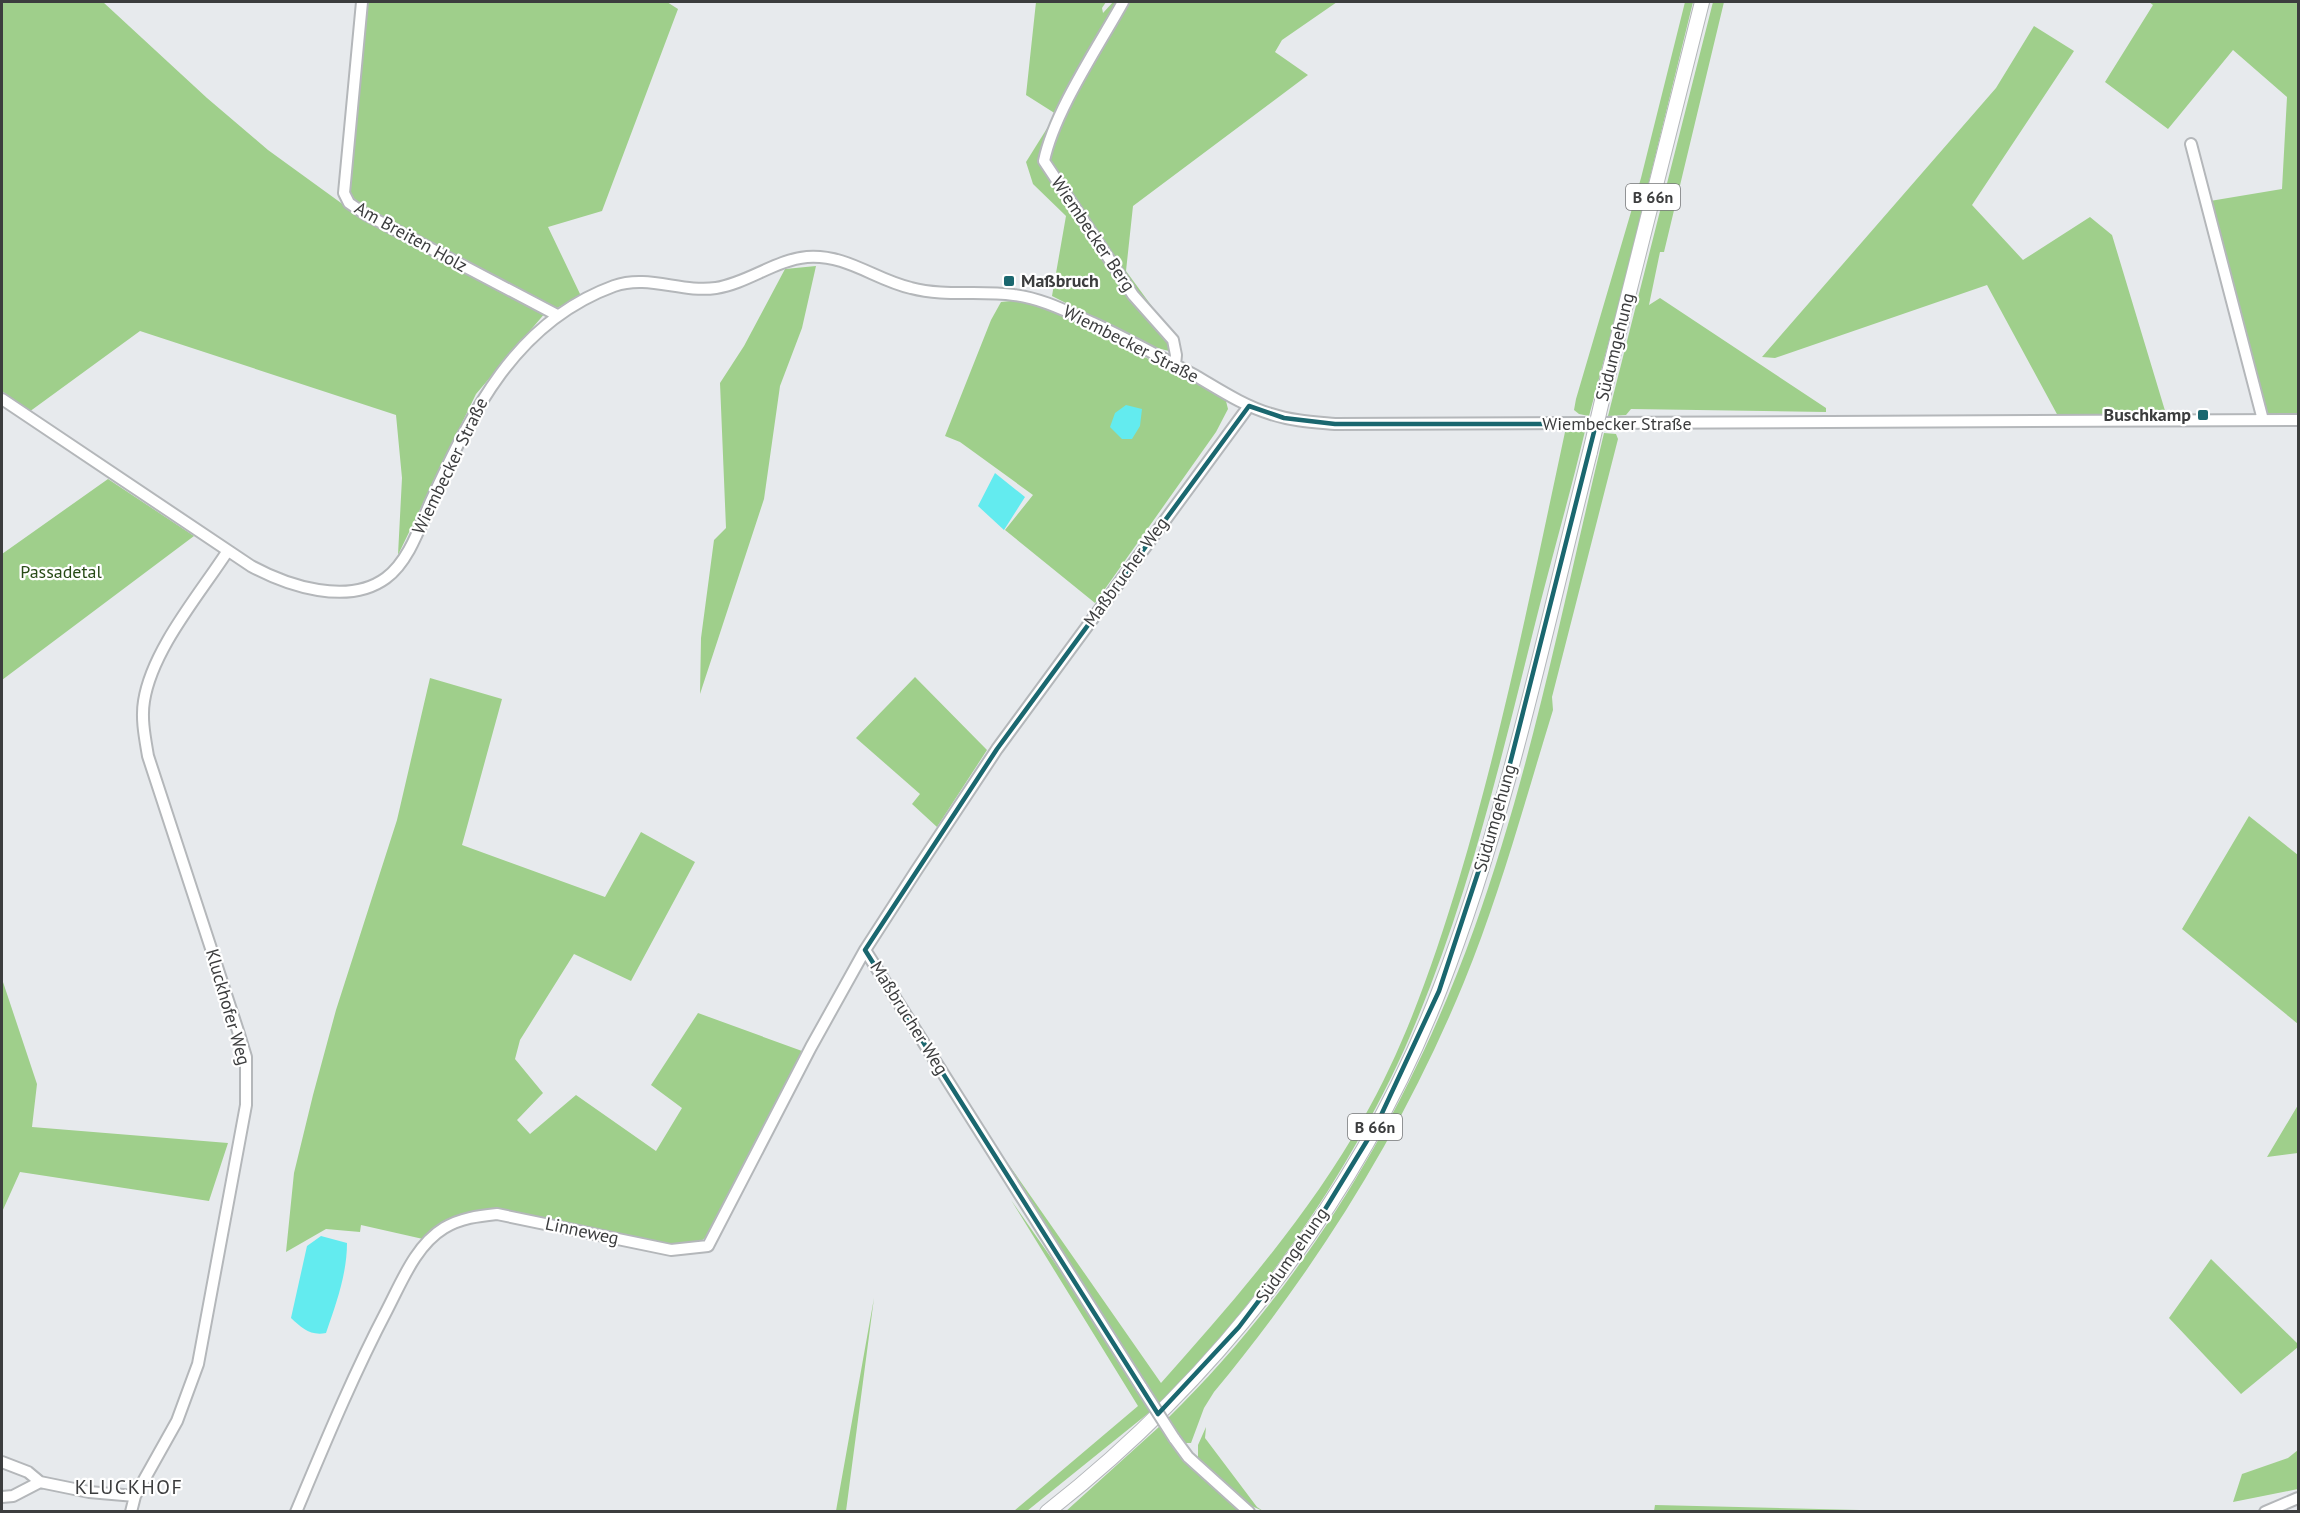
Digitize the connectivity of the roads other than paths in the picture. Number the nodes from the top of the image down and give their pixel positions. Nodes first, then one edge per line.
1 (362, 2) edge
2 (1123, 2) edge
3 (1702, 2) edge
4 (2191, 144) dead end
5 (557, 315) junction
6 (1175, 365) junction
7 (2, 399) edge
8 (1249, 406) junction
9 (2263, 420) junction
10 (2298, 420) edge
11 (227, 552) junction
12 (865, 950) junction
13 (2, 1462) edge
14 (40, 1482) junction
15 (135, 1496) junction
16 (2, 1497) edge
17 (2298, 1498) edge
18 (131, 1512) edge
19 (296, 1512) edge
20 (1047, 1512) edge
21 (1250, 1512) edge
22 (2265, 1512) edge

1 - 5 street, Am Breiten Holz
2 - 6 street, Wiembecker Berg
3 - 20 main road, Südumgehung / B 66n, bridge
4 - 9 street
5 - 6 street, Wiembecker Straße
5 - 11 street, Wiembecker Straße
6 - 8 street, Wiembecker Straße
7 - 11 street, Wiembecker Straße
8 - 9 street, Wiembecker Straße
8 - 12 street, Maßbrucher Weg
9 - 10 street, Wiembecker Straße
11 - 15 street, Kluckhofer Weg
12 - 19 street, Linneweg
12 - 21 street, Maßbrucher Weg, bridge
13 - 14 street
14 - 15 street
14 - 16 street
15 - 18 street, Kluckhofer Weg
17 - 22 street

